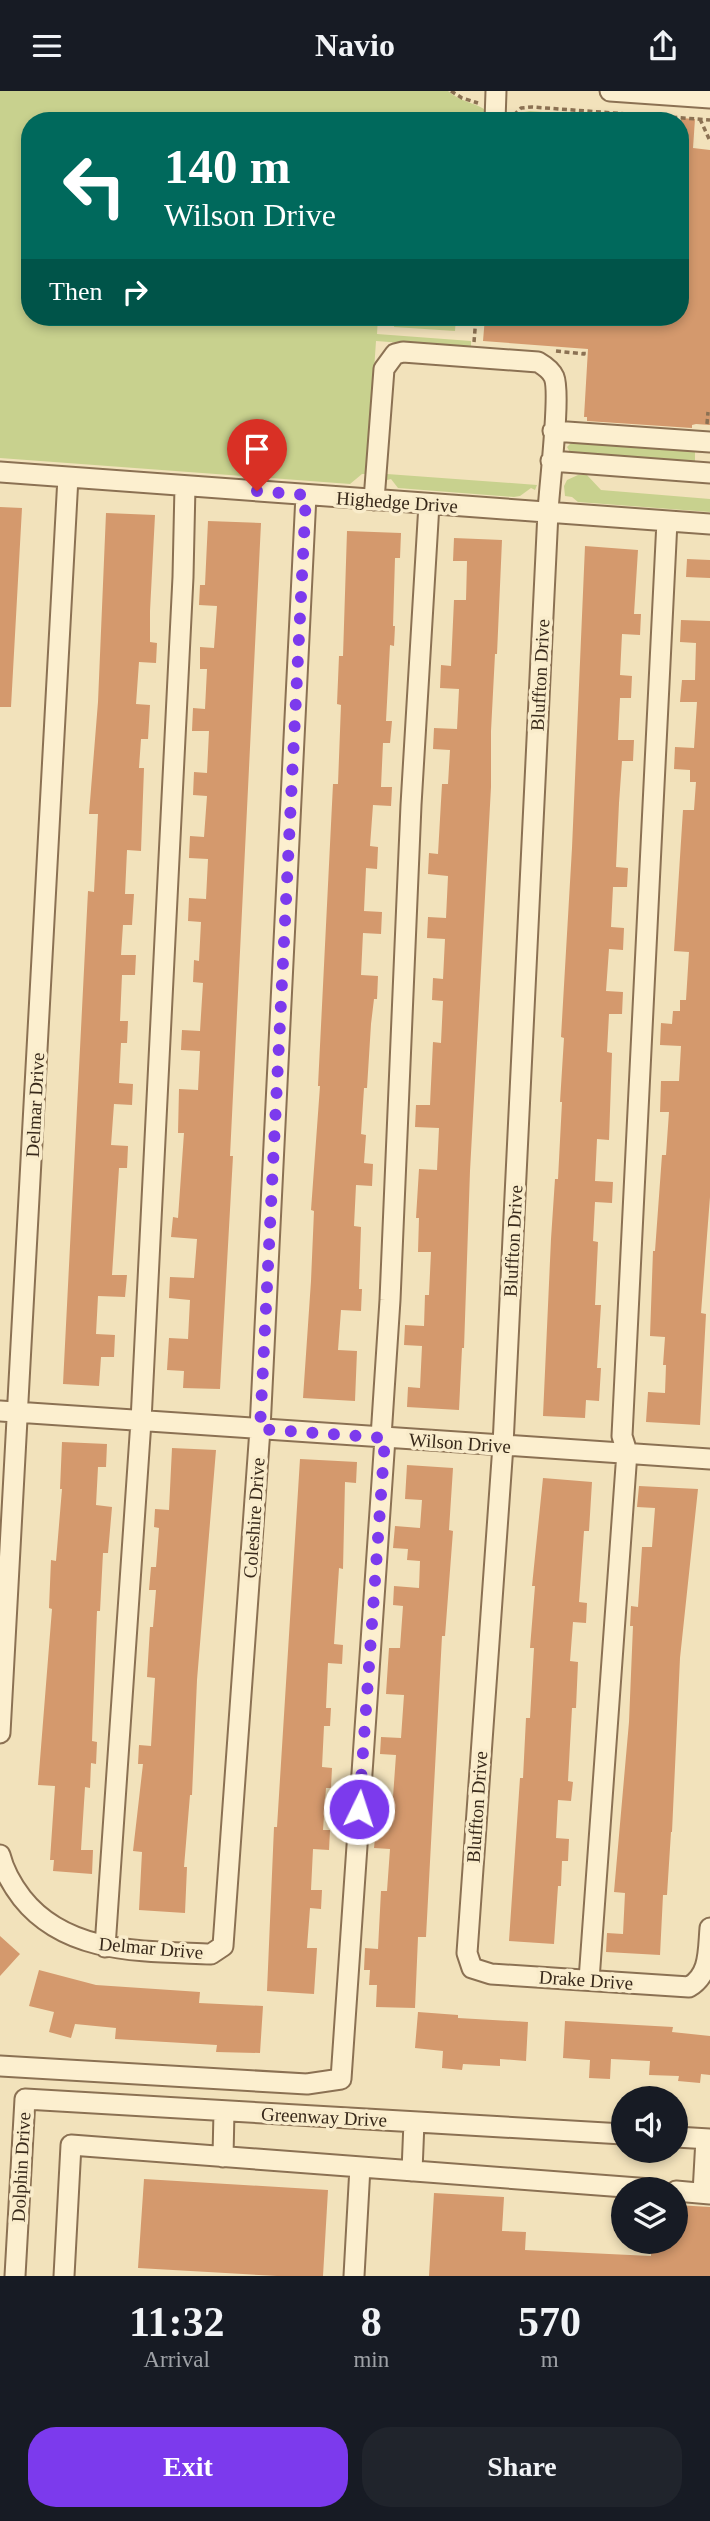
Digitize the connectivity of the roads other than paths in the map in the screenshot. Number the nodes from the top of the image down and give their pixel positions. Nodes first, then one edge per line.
1 (610, 91) edge
2 (676, 93) edge
3 (710, 98) edge
4 (553, 431) junction
5 (708, 436) edge
6 (551, 461) junction
7 (0, 473) edge
8 (710, 473) edge
9 (68, 477) junction
10 (185, 486) junction
11 (306, 495) junction
12 (373, 500) junction
13 (429, 504) junction
14 (548, 512) junction
15 (667, 521) junction
16 (710, 524) edge
17 (9, 1412) edge
18 (141, 1421) junction
19 (260, 1429) junction
20 (383, 1438) junction
21 (503, 1445) junction
22 (627, 1453) junction
23 (710, 1459) edge
24 (0, 1733) edge
25 (0, 1855) edge
26 (710, 1928) edge
27 (105, 1947) junction
28 (218, 1951) joint
29 (472, 1968) joint
30 (589, 1980) junction
31 (0, 2066) edge
32 (25, 2099) joint
33 (224, 2111) junction
34 (414, 2122) junction
35 (611, 2133) edge
36 (688, 2138) edge
37 (708, 2139) edge
38 (223, 2157) junction
39 (360, 2167) junction
40 (412, 2171) junction
41 (611, 2186) edge
42 (10, 2191) edge
43 (688, 2192) edge
44 (706, 2193) edge
45 (15, 2276) edge
46 (64, 2276) edge
47 (354, 2276) edge

1 - 2 street
2 - 3 street
4 - 5 street
4 - 6 street, Bluffton Drive
4 - 12 street, Bluffton Drive
6 - 8 street
6 - 14 street, Bluffton Drive
7 - 9 street, Highedge Drive
9 - 10 street, Highedge Drive
9 - 17 street, Delmar Drive
10 - 11 street, Highedge Drive
10 - 18 street
11 - 12 street, Highedge Drive
11 - 19 street, Coleshire Drive
12 - 13 street, Highedge Drive
13 - 14 street, Highedge Drive
13 - 20 street
14 - 15 street, Highedge Drive
14 - 21 street, Bluffton Drive
15 - 16 street, Highedge Drive
15 - 22 street
17 - 18 street, Wilson Drive
17 - 24 street, Delmar Drive
18 - 19 street, Wilson Drive
18 - 27 street
19 - 20 street, Wilson Drive
19 - 28 street, Coleshire Drive
20 - 21 street, Wilson Drive
20 - 31 street
21 - 22 street, Wilson Drive
21 - 29 street, Bluffton Drive
22 - 23 street, Wilson Drive
22 - 30 street
25 - 27 street, Delmar Drive
26 - 30 street, Drake Drive
27 - 28 street, Delmar Drive
29 - 30 street, Drake Drive
32 - 33 street, Greenway Drive
32 - 42 street, Dolphin Drive
33 - 34 street, Greenway Drive
33 - 38 street
34 - 35 street, Greenway Drive
34 - 40 street
36 - 37 street
37 - 44 street
38 - 39 street
38 - 46 street
39 - 40 street
39 - 47 street
40 - 41 street
42 - 45 street, Dolphin Drive
43 - 44 street

